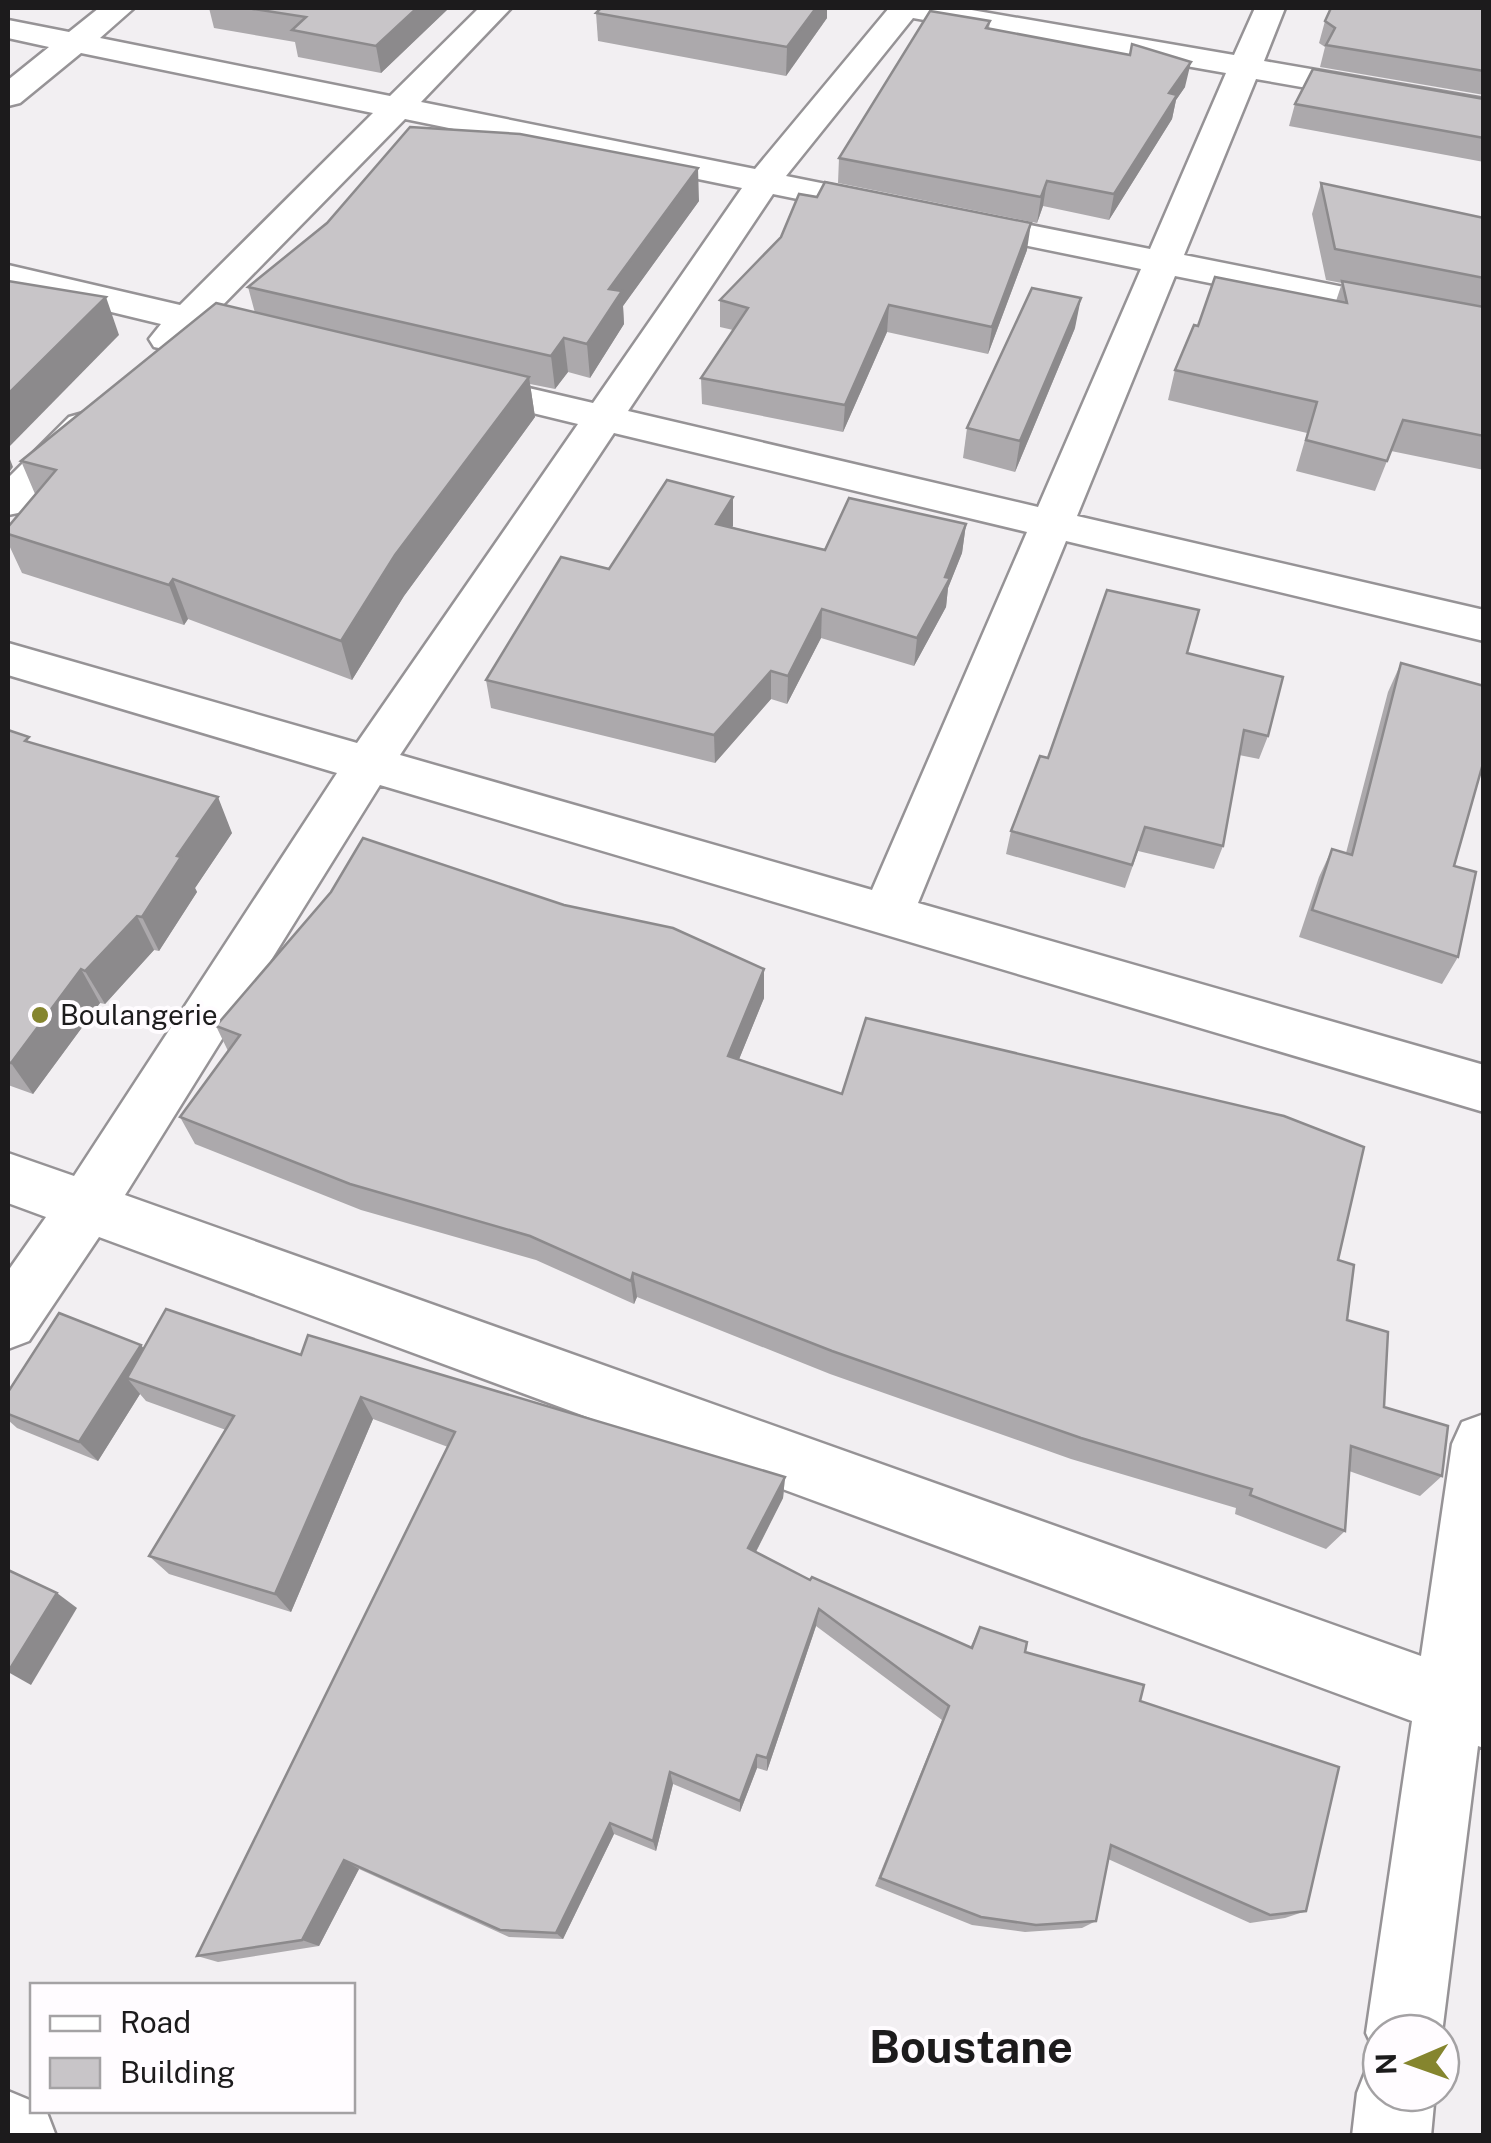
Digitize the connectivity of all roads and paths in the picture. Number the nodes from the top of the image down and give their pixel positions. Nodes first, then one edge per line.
1 (118, 8) edge
2 (496, 8) edge
3 (905, 8) edge
4 (1270, 8) edge
5 (8, 28) edge
6 (76, 41) junction
7 (1244, 67) junction
8 (8, 96) edge
9 (398, 107) junction
10 (1484, 109) edge
11 (765, 179) junction
12 (1163, 262) junction
13 (8, 276) edge
14 (188, 319) junction
15 (1484, 327) edge
16 (302, 346) edge
17 (146, 361) edge
18 (415, 374) edge
19 (105, 403) edge
20 (604, 419) junction
21 (8, 502) edge
22 (1052, 524) junction
23 (1484, 626) edge
24 (8, 659) edge
25 (366, 766) junction
26 (887, 915) junction
27 (1484, 1089) edge
28 (8, 1178) edge
29 (86, 1207) junction
30 (8, 1321) edge
31 (1484, 1444) edge
32 (1466, 1707) edge
33 (1408, 2013) edge
34 (8, 2130) edge
35 (18, 2136) edge

1 - 6 street
2 - 9 street
3 - 7 street
3 - 11 street
4 - 7 street
5 - 6 street
6 - 8 street
6 - 9 street
7 - 10 street
7 - 12 street
9 - 11 street
9 - 14 street
11 - 12 street
11 - 20 street
12 - 15 street
12 - 22 street
13 - 14 street
14 - 16 street
14 - 17 street
18 - 20 street
19 - 21 street
20 - 22 street
20 - 25 street
22 - 23 street
22 - 26 street
24 - 25 street
25 - 26 street
25 - 29 street
26 - 27 street
28 - 29 street
29 - 30 street
29 - 32 street
31 - 32 street
32 - 33 street
34 - 35 street

